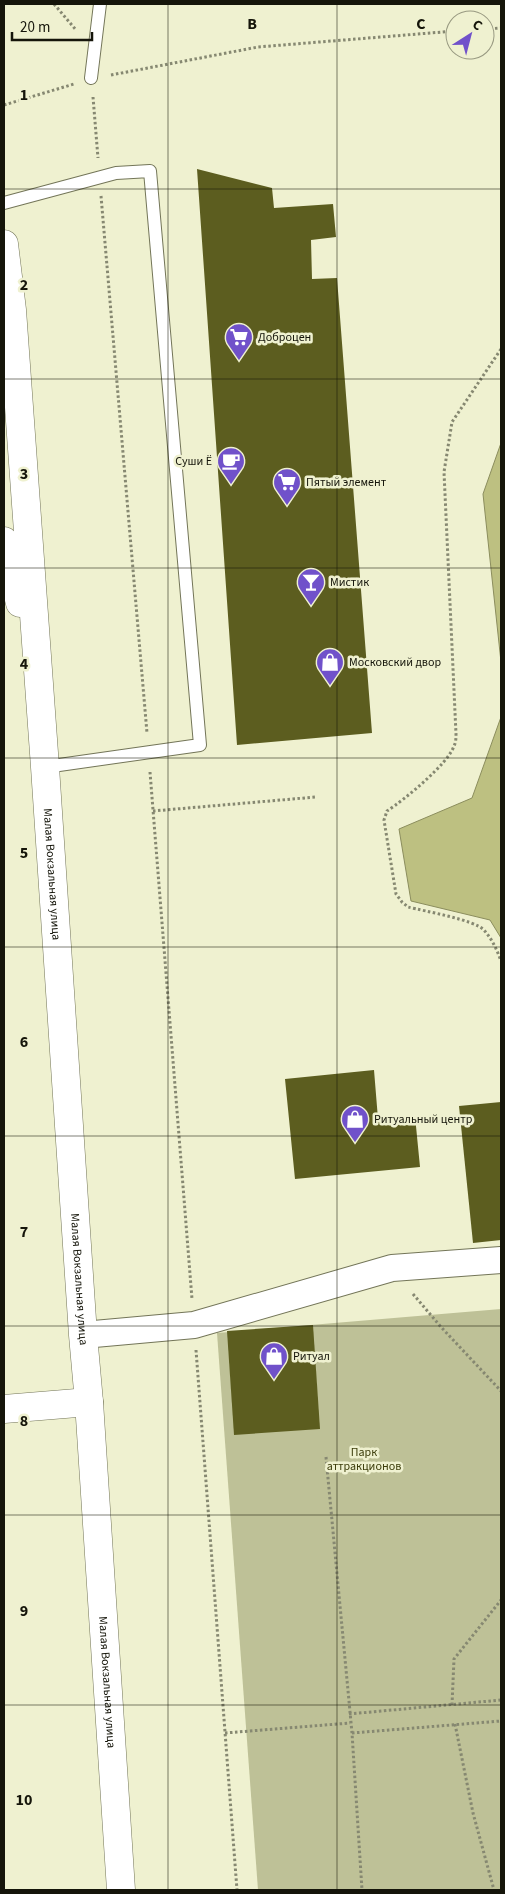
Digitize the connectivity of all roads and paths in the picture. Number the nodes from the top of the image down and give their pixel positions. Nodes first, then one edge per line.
1 (54, 4) edge
2 (100, 4) edge
3 (445, 33) edge
4 (94, 51) junction
5 (91, 78) junction
6 (4, 105) edge
7 (100, 178) junction
8 (4, 203) edge
9 (4, 244) edge
10 (8, 314) edge
11 (501, 349) edge
12 (4, 541) edge
13 (37, 668) junction
14 (148, 751) junction
15 (45, 767) junction
16 (316, 797) dead end
17 (153, 811) junction
18 (501, 961) edge
19 (501, 1260) edge
20 (392, 1268) junction
21 (194, 1325) junction
22 (83, 1335) junction
23 (501, 1391) edge
24 (89, 1402) junction
25 (4, 1409) edge
26 (326, 1457) dead end
27 (501, 1600) edge
28 (501, 1700) edge
29 (452, 1705) junction
30 (349, 1714) junction
31 (501, 1720) edge
32 (350, 1723) junction
33 (455, 1724) junction
34 (225, 1733) junction
35 (352, 1733) junction
36 (121, 1890) edge
37 (237, 1890) edge
38 (362, 1890) edge
39 (494, 1890) edge

1 - 4 path
2 - 4 lane
3 - 5 path
4 - 5 lane
5 - 6 path
5 - 7 path
7 - 8 lane
7 - 14 path
7 - 14 lane
9 - 10 main road
10 - 13 main road
11 - 18 path
12 - 13 main road
13 - 15 main road, Малая Вокзальная улица
14 - 15 lane
14 - 17 path
15 - 22 main road, Малая Вокзальная улица
16 - 17 path
17 - 21 path
19 - 20 street
20 - 21 street
20 - 23 path
21 - 22 street
21 - 34 path
22 - 24 main road, Малая Вокзальная улица
24 - 25 main road
24 - 36 main road, Малая Вокзальная улица
26 - 30 path
27 - 29 path
28 - 29 path
29 - 30 path
30 - 32 path
31 - 33 path
32 - 34 path
32 - 35 path
33 - 35 path
33 - 39 path
34 - 37 path
35 - 38 path

